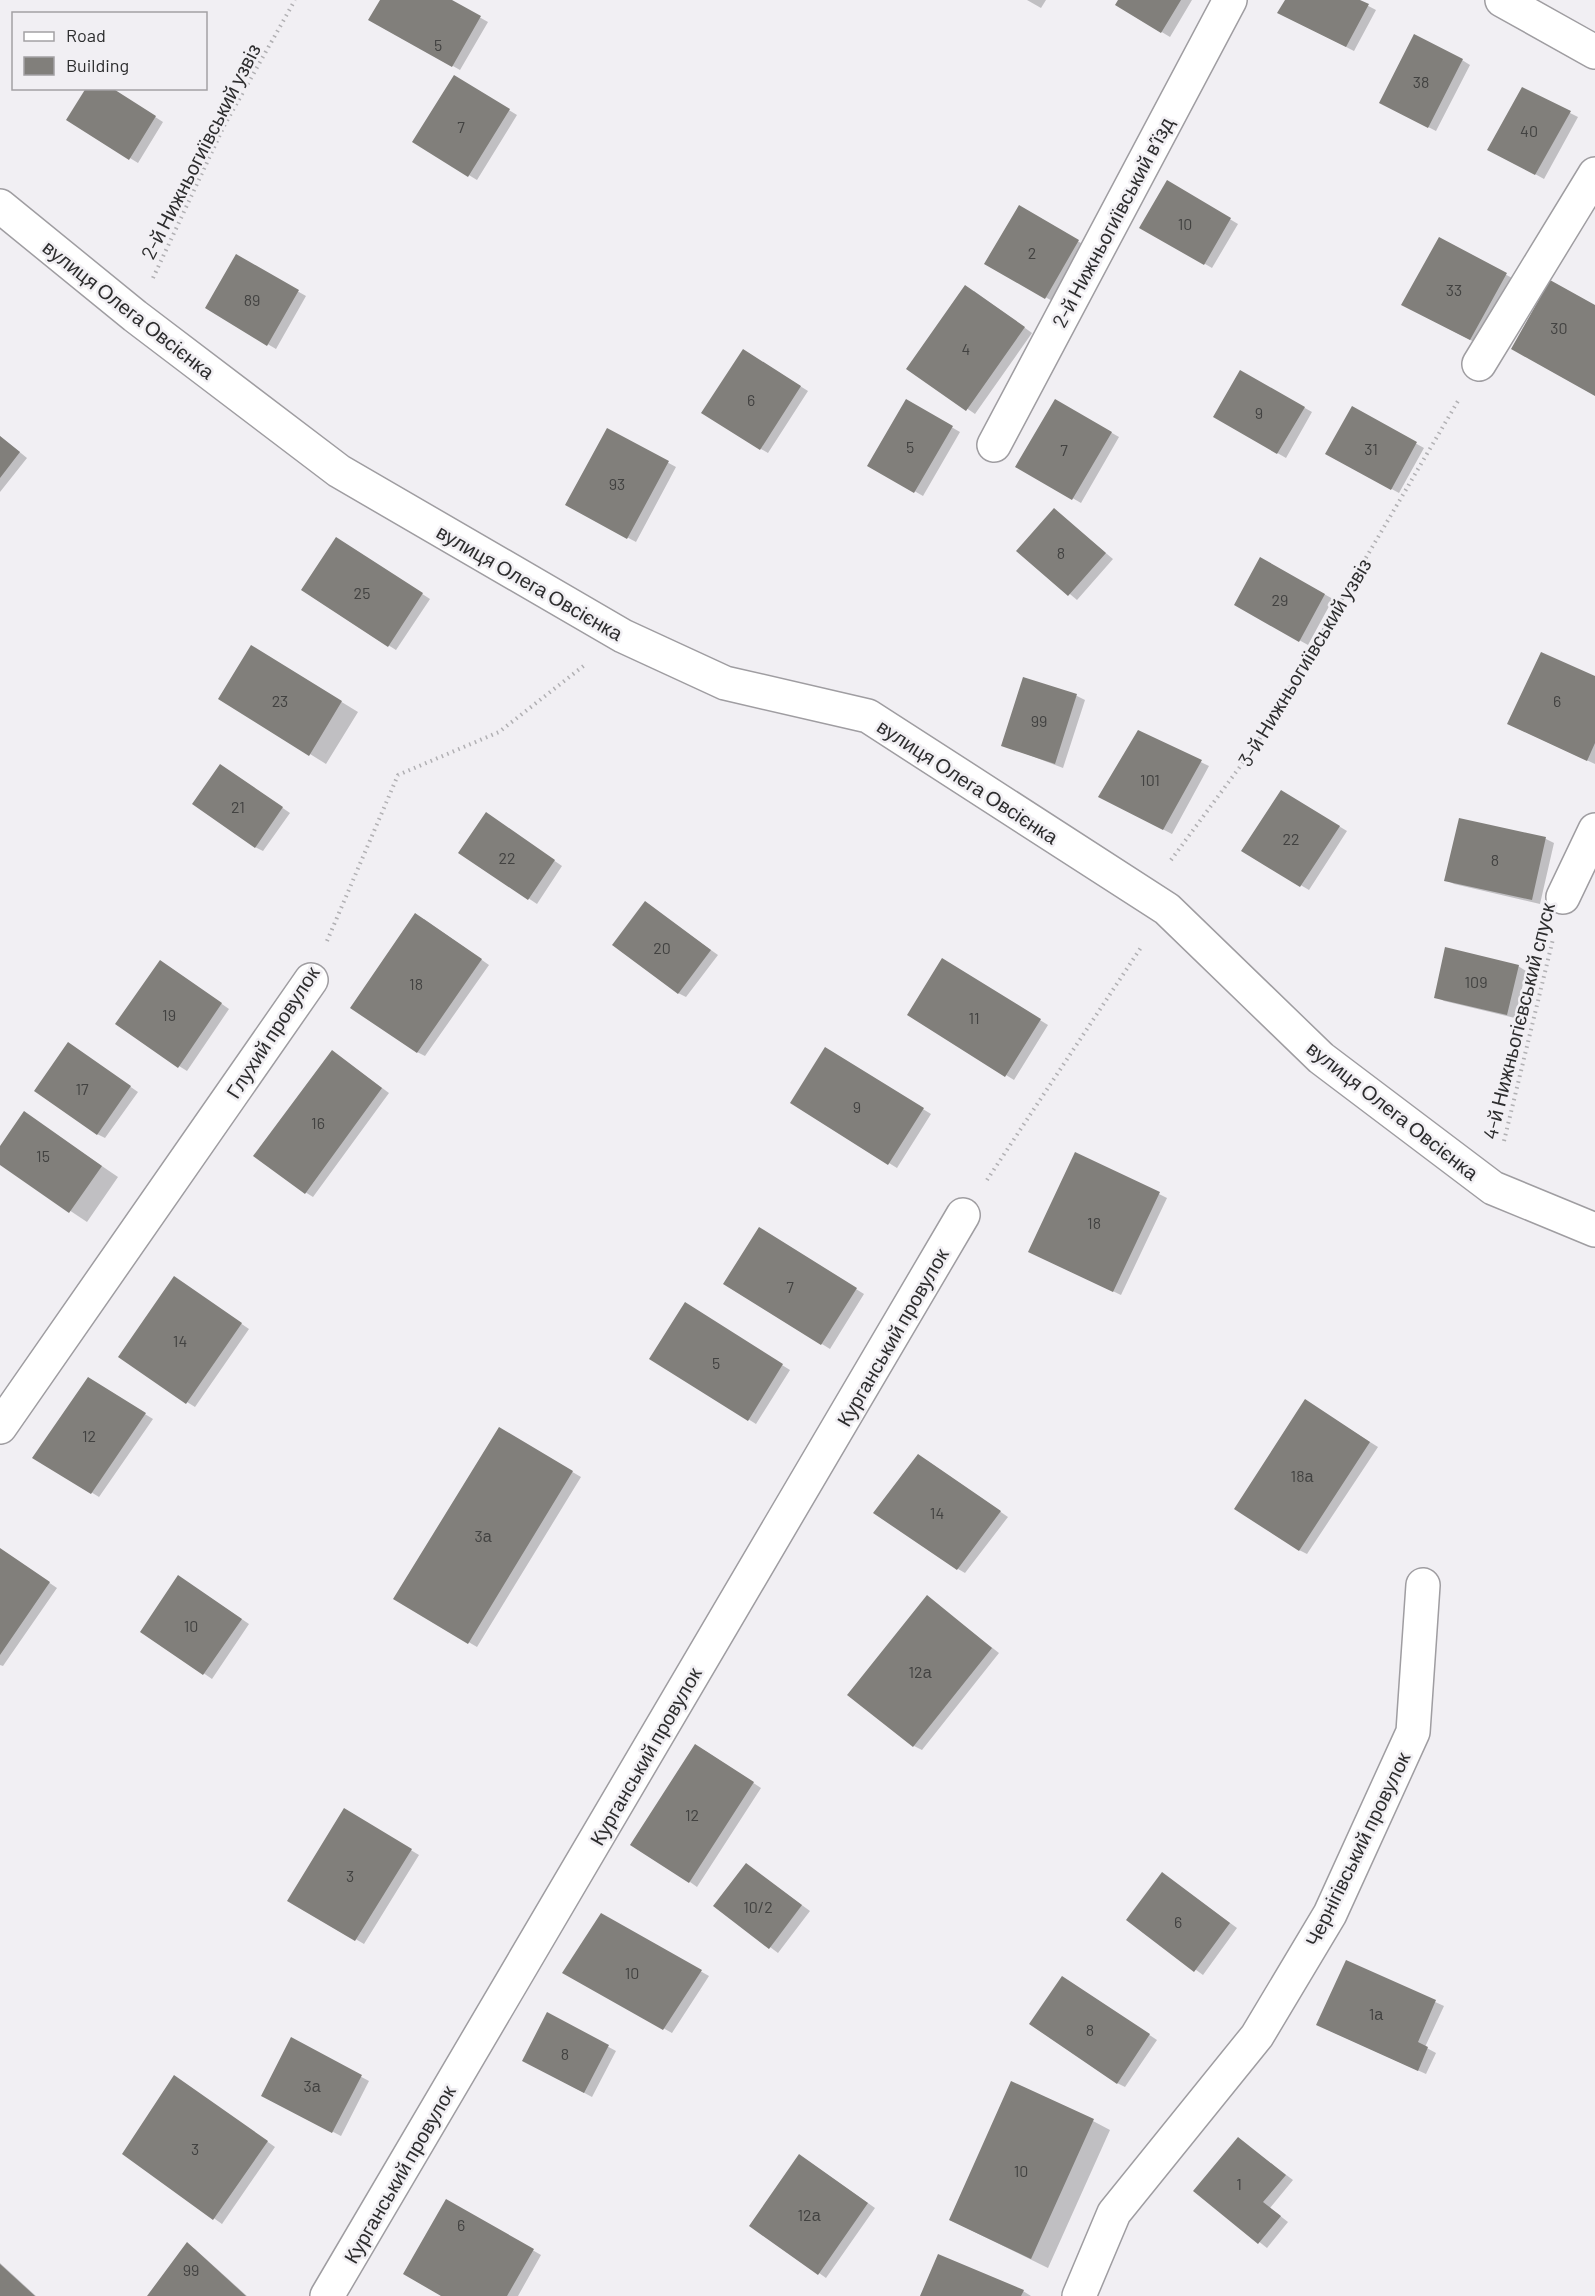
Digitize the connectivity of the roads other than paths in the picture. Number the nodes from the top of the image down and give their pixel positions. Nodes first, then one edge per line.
1 (1230, 0) edge
2 (1502, 0) edge
3 (1595, 52) edge
4 (1595, 174) edge
5 (0, 206) edge
6 (1479, 364) dead end
7 (994, 445) dead end
8 (1595, 830) edge
9 (1563, 897) road end
10 (311, 980) road end
11 (963, 1215) road end
12 (1595, 1230) edge
13 (0, 1427) edge
14 (1423, 1585) dead end
15 (327, 2296) edge
16 (1079, 2296) edge

1 - 7 street, 2-й Нижньогиївський в’їзд
2 - 3 street
4 - 6 street
5 - 12 street, вулиця Олега Овсієнка
8 - 9 street
10 - 13 street, Глухий провулок
11 - 15 street, Курганський провулок
14 - 16 street, Чернігівський провулок

